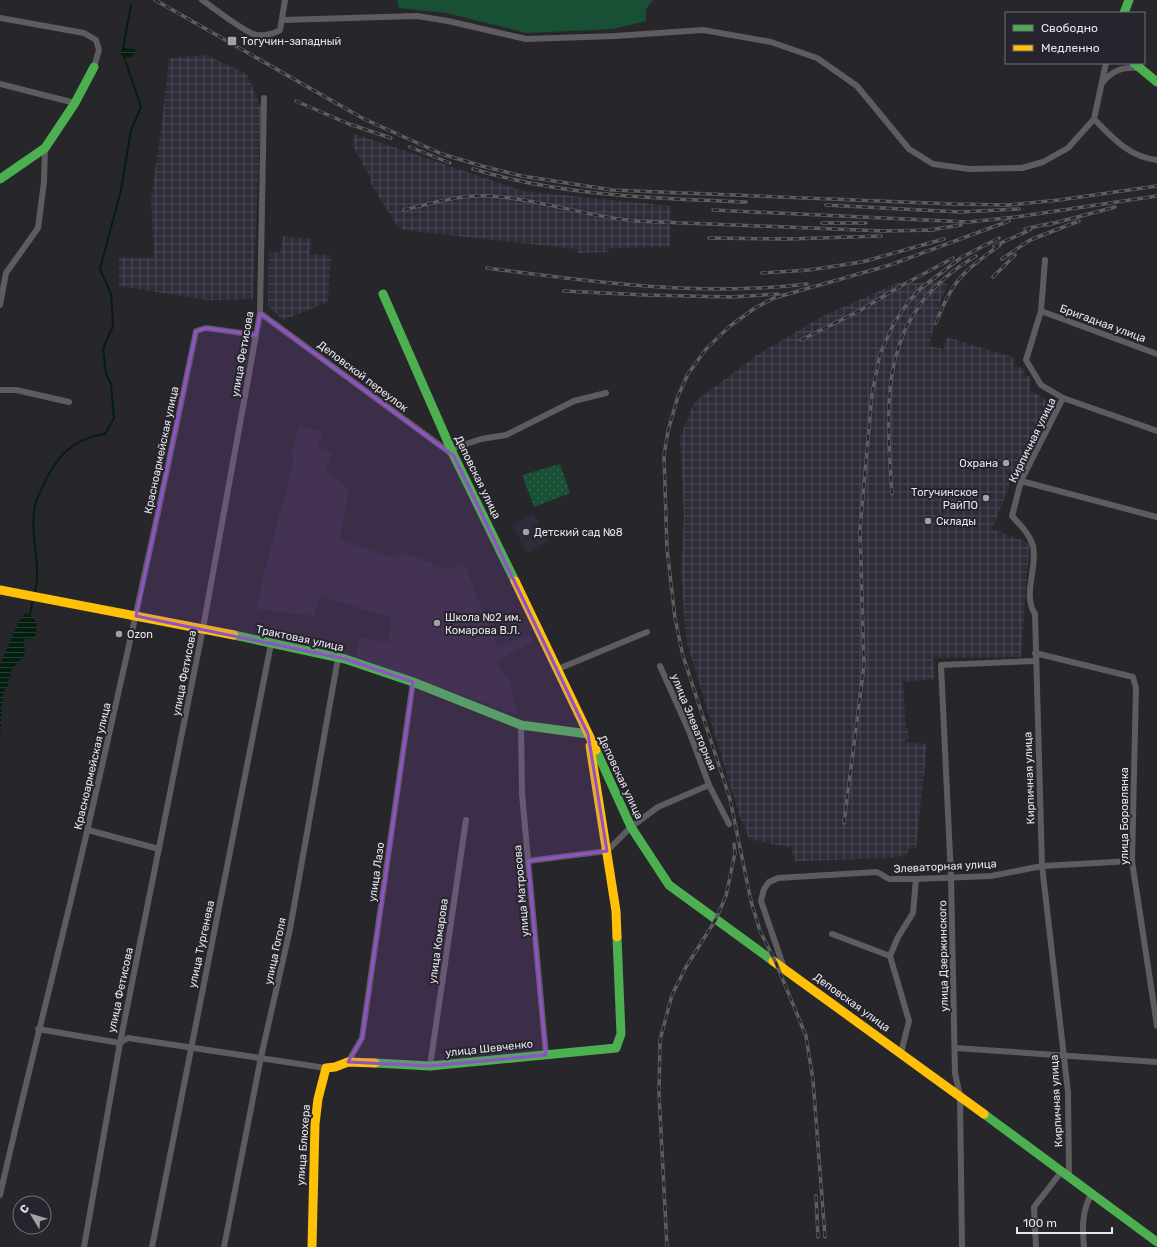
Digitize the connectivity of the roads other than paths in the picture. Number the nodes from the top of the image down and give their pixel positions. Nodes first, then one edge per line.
1 (202, 0) edge
2 (284, 0) edge
3 (1129, 0) edge
4 (1124, 12) edge
5 (0, 18) edge
6 (282, 20) junction
7 (1106, 64) edge
8 (1138, 65) edge
9 (94, 67) joint
10 (1157, 82) edge
11 (0, 84) edge
12 (1100, 86) junction
13 (264, 98) dead end
14 (75, 103) junction
15 (1094, 119) junction
16 (45, 148) junction
17 (1157, 160) edge
18 (0, 179) edge
19 (1045, 260) dead end
20 (383, 294) dead end
21 (0, 304) edge
22 (1041, 311) junction
23 (260, 313) junction
24 (256, 335) junction
25 (1157, 354) edge
26 (0, 390) edge
27 (606, 393) dead end
28 (1063, 398) junction
29 (70, 402) dead end
30 (1157, 431) edge
31 (453, 452) junction
32 (1021, 481) junction
33 (1157, 517) edge
34 (0, 590) edge
35 (136, 616) junction
36 (203, 628) junction
37 (647, 632) dead end
38 (271, 644) junction
39 (1035, 653) junction
40 (338, 658) junction
41 (1035, 661) junction
42 (660, 666) dead end
43 (558, 669) junction
44 (412, 682) junction
45 (521, 725) junction
46 (588, 734) junction
47 (709, 785) junction
48 (466, 820) dead end
49 (729, 824) dead end
50 (631, 827) junction
51 (88, 830) junction
52 (159, 849) junction
53 (607, 851) junction
54 (528, 861) junction
55 (1132, 861) junction
56 (1042, 866) junction
57 (952, 877) junction
58 (916, 879) junction
59 (832, 934) dead end
60 (890, 956) junction
61 (784, 968) junction
62 (1157, 1026) edge
63 (38, 1029) junction
64 (622, 1034) joint
65 (120, 1043) junction
66 (190, 1046) junction
67 (955, 1048) junction
68 (901, 1053) junction
69 (546, 1055) junction
70 (1064, 1056) junction
71 (261, 1057) junction
72 (348, 1062) junction
73 (1157, 1062) edge
74 (430, 1066) junction
75 (326, 1068) junction
76 (960, 1096) junction
77 (1066, 1173) junction
78 (1092, 1193) junction
79 (0, 1194) edge
80 (1157, 1242) edge
81 (84, 1247) edge
82 (152, 1247) edge
83 (224, 1247) edge
84 (312, 1247) edge
85 (962, 1247) edge
86 (1036, 1247) edge
87 (1084, 1247) edge

1 - 6 street
2 - 6 street
3 - 4 street
5 - 9 street
6 - 15 street
7 - 12 street
8 - 10 street
8 - 12 street
9 - 14 street
11 - 14 street
12 - 15 street
13 - 23 street, улица Фетисова
14 - 16 street
15 - 17 street
16 - 18 street
16 - 21 street
19 - 22 street
20 - 31 street, Деповская улица
22 - 25 street, Бригадная улица
22 - 28 street
23 - 24 street, улица Фетисова
23 - 31 street, Деповской переулок
24 - 35 street, Красноармейская улица
24 - 36 street, улица Фетисова
26 - 29 street
27 - 31 street
28 - 30 street
28 - 32 street, Кирпичная улица
31 - 43 street, Деповская улица
32 - 33 street
32 - 39 street, Кирпичная улица
34 - 35 street, Трактовая улица
35 - 36 street, Трактовая улица
35 - 51 street, Красноармейская улица
36 - 38 street, Трактовая улица
36 - 52 street, улица Фетисова
37 - 43 street
38 - 40 street, Трактовая улица
38 - 66 street, улица Тургенева
39 - 41 street, Кирпичная улица
39 - 55 street, улица Боровлянка
40 - 44 street, Трактовая улица
40 - 71 street, улица Гоголя
41 - 56 street, Кирпичная улица
41 - 57 street, улица Дзержинского
42 - 47 street, улица Элеваторная
43 - 46 street, Деповская улица
44 - 45 street, Трактовая улица
44 - 72 street, улица Лазо
45 - 46 street, Трактовая улица
45 - 54 street, улица Матросова
46 - 50 street, Деповская улица
46 - 53 street, Деповская улица
47 - 49 street, улица Элеваторная
47 - 50 street
48 - 74 street, улица Комарова
50 - 53 street
50 - 61 street, Деповская улица
51 - 52 street
51 - 63 street, Красноармейская улица
52 - 65 street, улица Фетисова
53 - 54 street
53 - 64 street, Деповская улица
54 - 69 street, улица Матросова
55 - 56 street, Элеваторная улица
55 - 62 street, улица Боровлянка
56 - 57 street, Элеваторная улица
56 - 70 street, Кирпичная улица
57 - 58 street, Элеваторная улица
57 - 67 street, улица Дзержинского
58 - 60 street
58 - 61 street, Элеваторная улица
59 - 60 street
60 - 68 street
61 - 68 street, Деповская улица
63 - 65 street
63 - 79 street, Красноармейская улица
64 - 69 street, улица Шевченко
65 - 66 street
65 - 81 street, улица Фетисова
66 - 71 street
66 - 82 street, улица Тургенева
67 - 70 street
67 - 76 street, улица Дзержинского
68 - 76 street, Деповская улица
69 - 74 street, улица Шевченко
70 - 73 street
70 - 77 street, Кирпичная улица
71 - 75 street
71 - 83 street, улица Гоголя
72 - 74 street, улица Шевченко
72 - 75 street
75 - 84 street, улица Блюхера
76 - 77 street, Деповская улица
76 - 85 street, улица Дзержинского
77 - 78 street, Деповская улица
77 - 86 street
78 - 80 street, Деповская улица
78 - 87 street

